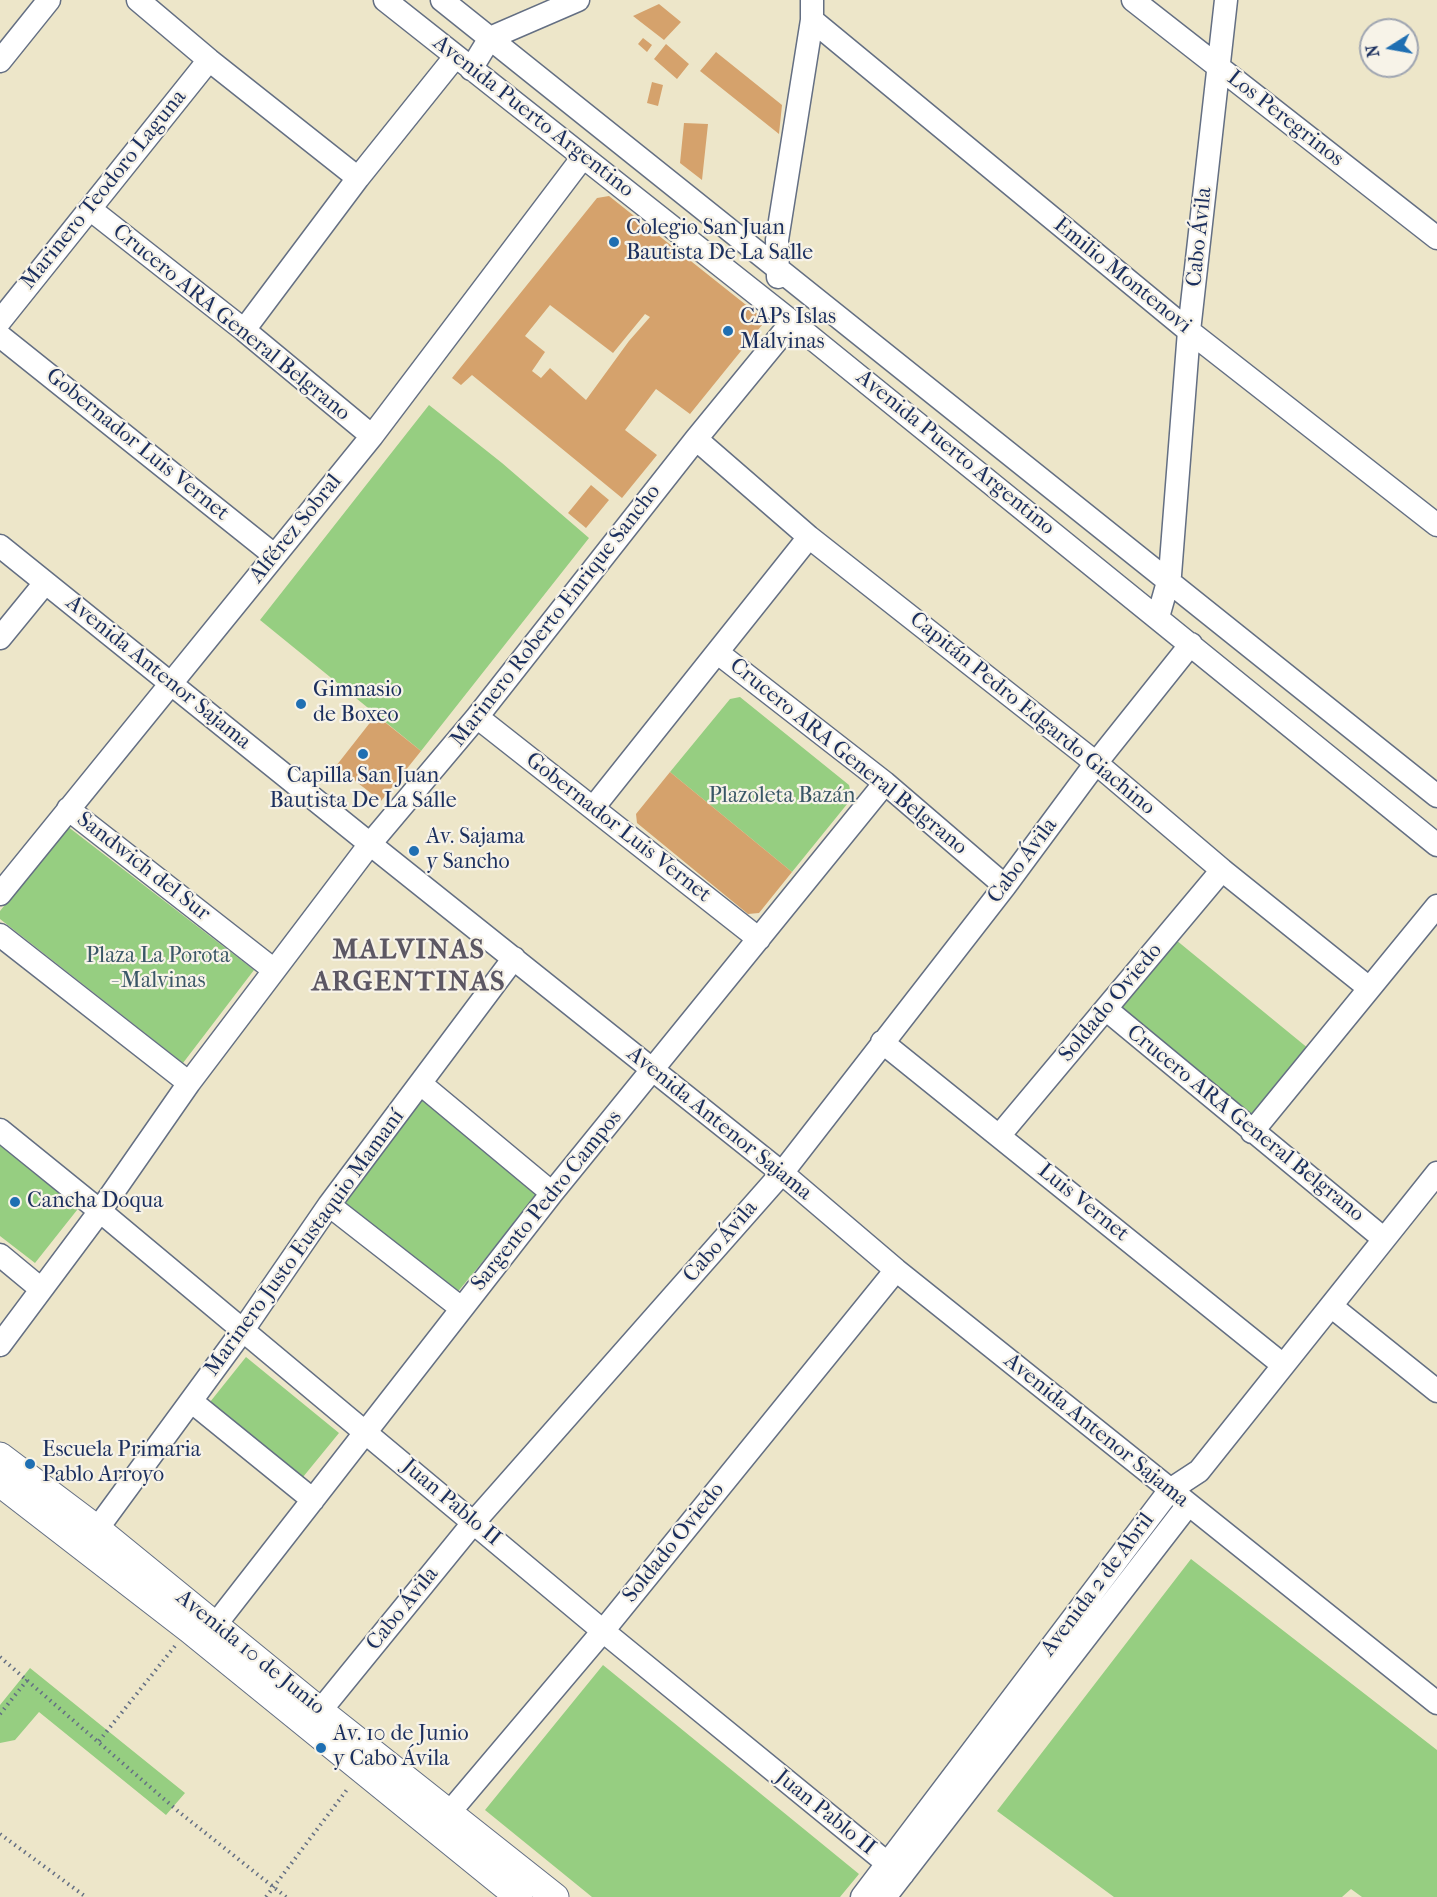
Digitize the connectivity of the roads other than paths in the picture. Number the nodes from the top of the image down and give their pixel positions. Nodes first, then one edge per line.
1 (50, 0) edge
2 (138, 0) edge
3 (385, 0) edge
4 (442, 0) edge
5 (578, 0) edge
6 (1133, 0) edge
7 (1226, 0) edge
8 (812, 10) edge
9 (490, 38) junction
10 (209, 60) junction
11 (0, 61) edge
12 (463, 63) junction
13 (1219, 67) junction
14 (583, 157) junction
15 (357, 177) junction
16 (90, 209) junction
17 (1437, 238) edge
18 (777, 268) junction
19 (763, 300) junction
20 (0, 321) edge
21 (792, 321) junction
22 (244, 330) junction
23 (1189, 331) junction
24 (0, 336) edge
25 (372, 436) junction
26 (696, 439) junction
27 (1437, 525) edge
28 (809, 537) junction
29 (0, 546) edge
30 (274, 555) junction
31 (1168, 581) junction
32 (45, 582) junction
33 (1158, 617) junction
34 (0, 638) edge
35 (1191, 644) junction
36 (718, 652) junction
37 (170, 683) junction
38 (477, 717) junction
39 (1096, 763) junction
40 (885, 783) junction
41 (1437, 796) edge
42 (593, 808) junction
43 (68, 809) junction
44 (370, 844) junction
45 (1437, 845) edge
46 (1222, 870) junction
47 (1005, 886) junction
48 (0, 894) edge
49 (1437, 906) edge
50 (0, 935) edge
51 (759, 939) junction
52 (514, 958) junction
53 (274, 970) junction
54 (1369, 988) junction
55 (1107, 1010) junction
56 (882, 1042) junction
57 (652, 1070) junction
58 (189, 1083) junction
59 (421, 1084) junction
60 (0, 1130) edge
61 (1252, 1132) junction
62 (999, 1136) junction
63 (782, 1173) junction
64 (1437, 1173) edge
65 (552, 1193) junction
66 (329, 1205) junction
67 (100, 1210) junction
68 (1384, 1239) junction
69 (0, 1255) edge
70 (896, 1270) junction
71 (41, 1289) junction
72 (1331, 1306) junction
73 (461, 1308) junction
74 (243, 1330) junction
75 (0, 1345) edge
76 (1282, 1365) junction
77 (1437, 1391) edge
78 (191, 1401) junction
79 (365, 1432) junction
80 (1, 1466) edge
81 (1170, 1490) junction
82 (313, 1500) junction
83 (1188, 1505) junction
84 (474, 1522) junction
85 (97, 1529) junction
86 (216, 1624) junction
87 (603, 1631) junction
88 (1437, 1703) edge
89 (320, 1711) junction
90 (449, 1813) junction
91 (895, 1869) junction
92 (519, 1897) edge
93 (555, 1897) edge
94 (862, 1897) edge
95 (885, 1897) edge

1 - 11 street
2 - 10 street
3 - 12 street, Avenida Puerto Argentino
4 - 9 street, Avenida Puerto Argentino
5 - 9 street
6 - 13 street, Los Peregrinos
7 - 13 street, Cabo Ávila
8 - 18 street
8 - 23 street, Emilio Montenovi
9 - 12 street
9 - 18 street, Avenida Puerto Argentino
10 - 15 street
10 - 16 street, Marinero Teodoro Laguna
12 - 14 street, Avenida Puerto Argentino
12 - 15 street
13 - 17 street, Los Peregrinos
13 - 23 street, Cabo Ávila
14 - 19 street, Avenida Puerto Argentino
14 - 25 street, Alférez Sobral
15 - 22 street
16 - 20 street, Marinero Teodoro Laguna
16 - 22 street, Crucero ARA General Belgrano
18 - 19 street
18 - 31 street, Avenida Puerto Argentino
19 - 21 street, Avenida Puerto Argentino
21 - 26 street, Marinero Roberto Enrique Sancho
21 - 33 street, Avenida Puerto Argentino
22 - 25 street, Crucero ARA General Belgrano
23 - 27 street, Emilio Montenovi
23 - 31 street, Cabo Ávila
24 - 30 street, Gobernador Luis Vernet
25 - 30 street, Alférez Sobral
26 - 28 street, Capitán Pedro Edgardo Giachino
26 - 38 street, Marinero Roberto Enrique Sancho
28 - 36 street
28 - 39 street, Capitán Pedro Edgardo Giachino
29 - 32 street, Avenida Antenor Sajama
30 - 37 street, Alférez Sobral
31 - 33 street, Cabo Ávila
31 - 41 street, Avenida Puerto Argentino
32 - 34 street
32 - 37 street, Avenida Antenor Sajama
33 - 35 street, Avenida Puerto Argentino
35 - 39 street, Cabo Ávila
35 - 45 street, Avenida Puerto Argentino
36 - 40 street, Crucero ARA General Belgrano
36 - 42 street
37 - 43 street, Alférez Sobral
37 - 44 street, Avenida Antenor Sajama
38 - 42 street, Gobernador Luis Vernet
38 - 44 street, Marinero Roberto Enrique Sancho
39 - 46 street, Capitán Pedro Edgardo Giachino
39 - 47 street, Cabo Ávila
40 - 47 street, Crucero ARA General Belgrano
40 - 51 street, Sargento Pedro Campos
42 - 51 street, Gobernador Luis Vernet
43 - 48 street, Alférez Sobral
43 - 53 street, Sandwich del Sur
44 - 52 street, Avenida Antenor Sajama
44 - 53 street, Marinero Roberto Enrique Sancho
46 - 54 street, Capitán Pedro Edgardo Giachino
46 - 55 street, Soldado Oviedo
47 - 56 street, Cabo Ávila
49 - 54 street
50 - 58 street
51 - 57 street, Sargento Pedro Campos
52 - 57 street, Avenida Antenor Sajama
52 - 59 street, Marinero Justo Eustaquio Mamaní
53 - 58 street, Marinero Roberto Enrique Sancho
54 - 61 street
55 - 61 street, Crucero ARA General Belgrano
55 - 62 street, Soldado Oviedo
56 - 62 street, Luis Vernet
56 - 63 street, Cabo Ávila
57 - 63 street, Avenida Antenor Sajama
57 - 65 street, Sargento Pedro Campos
58 - 67 street, Marinero Roberto Enrique Sancho
59 - 65 street
59 - 66 street, Marinero Justo Eustaquio Mamaní
60 - 67 street, Juan Pablo II
61 - 68 street, Crucero ARA General Belgrano
62 - 76 street, Luis Vernet
63 - 70 street, Avenida Antenor Sajama
63 - 84 street, Cabo Ávila
64 - 68 street, Avenida 2 de Abril
65 - 73 street, Sargento Pedro Campos
66 - 73 street
66 - 74 street, Marinero Justo Eustaquio Mamaní
67 - 71 street, Marinero Roberto Enrique Sancho
67 - 74 street, Juan Pablo II
68 - 72 street, Avenida 2 de Abril
69 - 71 street
70 - 81 street, Avenida Antenor Sajama
70 - 87 street, Soldado Oviedo
71 - 75 street, Marinero Roberto Enrique Sancho
72 - 76 street, Avenida 2 de Abril
72 - 77 street
73 - 79 street, Sargento Pedro Campos
74 - 78 street, Marinero Justo Eustaquio Mamaní
74 - 79 street, Juan Pablo II
76 - 81 street, Avenida 2 de Abril
78 - 82 street
78 - 85 street, Marinero Justo Eustaquio Mamaní
79 - 82 street, Sargento Pedro Campos
79 - 84 street, Juan Pablo II
80 - 85 street, Avenida 10 de Junio
80 - 92 street, Avenida 10 de Junio
81 - 83 street, Avenida Antenor Sajama
81 - 91 street, Avenida 2 de Abril
82 - 86 street, Sargento Pedro Campos
83 - 88 street, Avenida Antenor Sajama
83 - 91 street, Avenida 2 de Abril
84 - 87 street, Juan Pablo II
84 - 89 street, Cabo Ávila
85 - 86 street, Avenida 10 de Junio
86 - 89 street, Avenida 10 de Junio
87 - 90 street, Soldado Oviedo
87 - 91 street, Juan Pablo II
89 - 90 street, Avenida 10 de Junio
90 - 93 street, Avenida 10 de Junio
91 - 94 street, Avenida 2 de Abril
91 - 95 street, Avenida 2 de Abril

